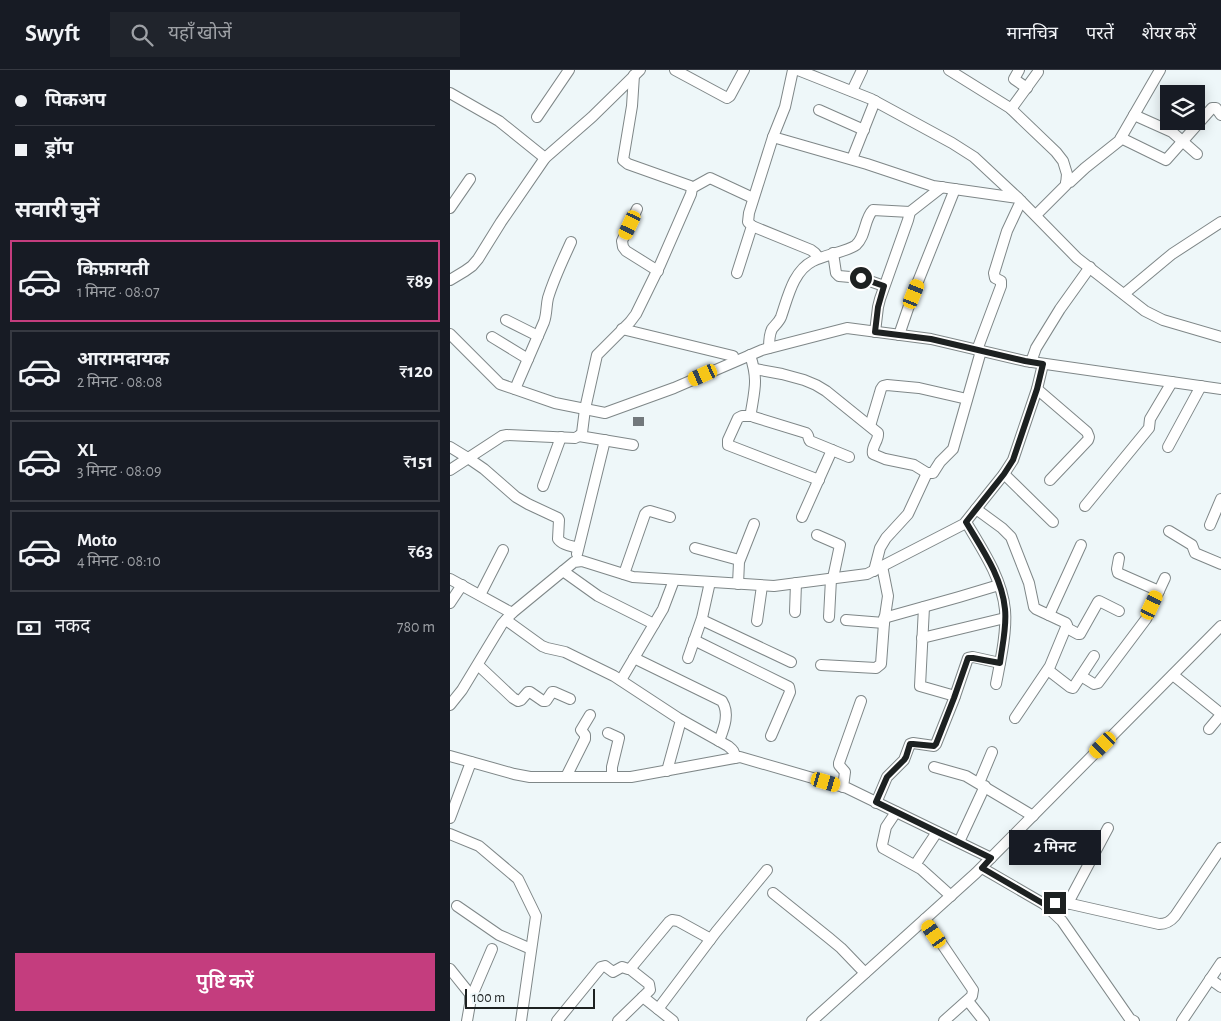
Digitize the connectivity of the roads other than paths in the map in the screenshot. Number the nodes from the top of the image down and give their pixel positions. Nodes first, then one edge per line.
1 (568, 70) edge
2 (675, 70) edge
3 (744, 70) edge
4 (793, 70) edge
5 (798, 70) edge
6 (862, 70) edge
7 (949, 70) edge
8 (1019, 70) edge
9 (1160, 70) edge
10 (1038, 72) dead end
11 (637, 73) edge
12 (1027, 88) junction
13 (852, 91) junction
14 (452, 98) edge
15 (875, 101) junction
16 (1011, 109) junction
17 (819, 110) dead end
18 (1134, 115) junction
19 (1221, 115) edge
20 (536, 117) dead end
21 (864, 130) junction
22 (773, 137) junction
23 (1121, 138) junction
24 (1182, 141) junction
25 (1197, 154) dead end
26 (545, 158) junction
27 (852, 159) junction
28 (470, 179) dead end
29 (1066, 183) junction
30 (942, 187) junction
31 (692, 188) junction
32 (955, 189) junction
33 (753, 198) junction
34 (1020, 199) junction
35 (450, 208) edge
36 (637, 209) dead end
37 (910, 212) junction
38 (1036, 215) junction
39 (1221, 222) edge
40 (752, 226) junction
41 (571, 242) dead end
42 (833, 253) junction
43 (819, 258) junction
44 (1090, 267) junction
45 (658, 271) junction
46 (737, 274) dead end
47 (450, 280) edge
48 (884, 286) junction
49 (1124, 294) junction
50 (506, 320) dead end
51 (622, 329) junction
52 (875, 332) junction
53 (450, 334) edge
54 (899, 335) junction
55 (538, 336) junction
56 (1221, 337) edge
57 (492, 338) dead end
58 (769, 348) junction
59 (979, 350) junction
60 (750, 355) junction
61 (528, 359) junction
62 (733, 362) junction
63 (1031, 362) junction
64 (1043, 364) junction
65 (754, 369) junction
66 (1172, 382) junction
67 (1201, 386) junction
68 (1221, 388) edge
69 (515, 389) junction
70 (1037, 389) junction
71 (968, 399) junction
72 (585, 409) junction
73 (752, 416) junction
74 (870, 426) junction
75 (579, 436) junction
76 (561, 437) junction
77 (604, 440) junction
78 (633, 445) dead end
79 (450, 447) edge
80 (1168, 447) dead end
81 (832, 450) junction
82 (849, 457) dead end
83 (468, 458) junction
84 (450, 470) edge
85 (927, 473) junction
86 (1004, 474) junction
87 (819, 480) junction
88 (1050, 480) dead end
89 (543, 486) dead end
90 (1221, 499) edge
91 (1085, 506) dead end
92 (976, 510) junction
93 (670, 517) dead end
94 (802, 517) dead end
95 (966, 522) junction
96 (1053, 522) dead end
97 (754, 524) dead end
98 (1210, 525) dead end
99 (1169, 531) dead end
100 (817, 535) dead end
101 (1081, 545) dead end
102 (578, 548) junction
103 (695, 548) dead end
104 (503, 550) dead end
105 (1119, 558) dead end
106 (739, 560) junction
107 (577, 561) junction
108 (1221, 564) edge
109 (878, 568) junction
110 (563, 571) junction
111 (624, 574) junction
112 (450, 578) edge
113 (832, 578) junction
114 (1165, 578) dead end
115 (674, 580) junction
116 (710, 582) junction
117 (796, 583) junction
118 (738, 584) junction
119 (462, 585) junction
120 (999, 585) junction
121 (762, 586) junction
122 (1159, 591) junction
123 (480, 595) junction
124 (450, 603) edge
125 (924, 607) junction
126 (1119, 611) dead end
127 (795, 612) dead end
128 (1049, 615) junction
129 (509, 617) junction
130 (829, 617) dead end
131 (1005, 618) junction
132 (702, 620) junction
133 (757, 620) dead end
134 (846, 620) dead end
135 (884, 620) junction
136 (654, 624) junction
137 (1067, 628) junction
138 (1219, 631) edge
139 (922, 638) junction
140 (694, 640) junction
141 (1094, 656) dead end
142 (634, 658) junction
143 (688, 658) dead end
144 (791, 662) dead end
145 (1000, 663) junction
146 (478, 664) junction
147 (821, 665) dead end
148 (1048, 670) junction
149 (1172, 675) junction
150 (1081, 676) junction
151 (621, 680) junction
152 (996, 684) dead end
153 (955, 696) junction
154 (570, 699) dead end
155 (860, 701) dead end
156 (450, 705) edge
157 (590, 715) dead end
158 (1015, 718) dead end
159 (682, 720) junction
160 (1209, 729) dead end
161 (608, 733) dead end
162 (770, 736) dead end
163 (719, 741) junction
164 (992, 752) dead end
165 (450, 756) edge
166 (735, 758) junction
167 (471, 762) junction
168 (934, 767) dead end
169 (667, 771) junction
170 (566, 777) junction
171 (612, 777) junction
172 (982, 785) junction
173 (843, 787) junction
174 (876, 802) junction
175 (896, 812) junction
176 (1033, 816) junction
177 (450, 818) edge
178 (1108, 828) dead end
179 (937, 832) junction
180 (450, 834) edge
181 (959, 842) junction
182 (1221, 848) edge
183 (991, 858) junction
184 (915, 865) junction
185 (982, 868) junction
186 (767, 870) dead end
187 (773, 893) dead end
188 (951, 896) junction
189 (1068, 903) junction
190 (1044, 904) junction
191 (458, 906) dead end
192 (925, 919) junction
193 (710, 940) junction
194 (492, 949) dead end
195 (531, 949) junction
196 (1221, 963) edge
197 (630, 968) junction
198 (450, 969) edge
199 (865, 973) junction
200 (1210, 980) junction
201 (1221, 987) edge
202 (470, 994) junction
203 (643, 997) junction
204 (968, 1001) junction
205 (658, 1009) junction
206 (1130, 1020) edge
207 (467, 1021) edge
208 (521, 1021) edge
209 (557, 1021) edge
210 (618, 1021) edge
211 (673, 1021) edge
212 (812, 1021) edge
213 (944, 1021) edge
214 (984, 1021) edge
215 (1182, 1021) edge

1 - 20 street
2 - 3 street
4 - 22 street
5 - 13 street
6 - 13 street
7 - 16 street
8 - 12 street
9 - 18 street
10 - 12 street
11 - 26 street
11 - 31 street
12 - 16 street
13 - 15 street
14 - 26 street
15 - 21 street
15 - 34 street
16 - 29 street
17 - 21 street
18 - 23 street
18 - 24 street
19 - 24 street
21 - 27 street
22 - 27 street
22 - 33 street
23 - 24 street
23 - 29 street
24 - 25 street
26 - 47 street
27 - 30 street
28 - 35 street
29 - 38 street
30 - 32 street
30 - 37 street
31 - 33 street
31 - 45 street
32 - 34 street
32 - 54 street
33 - 40 street
34 - 38 street
34 - 59 street
36 - 45 street
37 - 42 street
37 - 48 street
38 - 44 street
39 - 49 street
40 - 43 street
40 - 46 street
41 - 55 street
42 - 43 street
42 - 48 street
43 - 58 street
44 - 49 street
44 - 63 street
45 - 51 street
48 - 52 street
49 - 56 street
50 - 55 street
51 - 62 street
51 - 72 street
52 - 54 street
52 - 58 street
53 - 69 street
54 - 59 street
55 - 61 street
57 - 61 street
58 - 60 street
59 - 63 street
59 - 71 street
60 - 62 street
60 - 65 street
61 - 69 street
62 - 72 street
63 - 64 street
64 - 66 street
64 - 70 street
65 - 73 street
65 - 74 street
66 - 67 street
66 - 91 street
67 - 68 street
67 - 80 street
69 - 72 street
70 - 86 street
70 - 88 street
71 - 74 street
71 - 85 street
72 - 75 street
73 - 81 street
73 - 87 street
74 - 85 street
75 - 76 street
75 - 77 street
76 - 83 street
76 - 89 street
77 - 78 street
77 - 102 street
79 - 83 street
81 - 82 street
81 - 87 street
83 - 84 street
83 - 102 street
85 - 109 street
86 - 92 street
86 - 96 street
87 - 94 street
90 - 98 street
92 - 95 street
92 - 128 street
93 - 111 street
95 - 109 street
95 - 120 street
97 - 106 street
99 - 108 street
100 - 113 street
101 - 128 street
102 - 107 street
103 - 106 street
104 - 123 street
105 - 122 street
106 - 118 street
107 - 110 street
107 - 111 street
109 - 113 street
109 - 135 street
110 - 129 street
110 - 136 street
111 - 115 street
112 - 119 street
113 - 117 street
113 - 130 street
114 - 122 street
115 - 116 street
115 - 136 street
116 - 118 street
116 - 132 street
117 - 121 street
117 - 127 street
118 - 121 street
119 - 123 street
119 - 124 street
120 - 125 street
120 - 131 street
121 - 133 street
122 - 150 street
123 - 129 street
125 - 135 street
125 - 139 street
126 - 137 street
128 - 137 street
129 - 146 street
129 - 151 street
131 - 139 street
131 - 145 street
132 - 140 street
132 - 144 street
134 - 135 street
135 - 147 street
136 - 142 street
137 - 148 street
138 - 149 street
139 - 153 street
140 - 143 street
140 - 162 street
141 - 150 street
142 - 151 street
142 - 163 street
145 - 152 street
145 - 153 street
146 - 154 street
146 - 156 street
148 - 150 street
148 - 158 street
149 - 160 street
149 - 176 street
151 - 159 street
153 - 174 street
155 - 173 street
157 - 170 street
159 - 163 street
159 - 169 street
161 - 171 street
163 - 166 street
164 - 172 street
165 - 167 street
166 - 169 street
166 - 173 street
167 - 170 street
167 - 177 street
168 - 172 street
169 - 171 street
170 - 171 street
172 - 176 street
172 - 181 street
173 - 174 street
174 - 175 street
175 - 179 street
175 - 184 street
176 - 183 street
178 - 189 street
179 - 181 street
179 - 184 street
180 - 195 street
181 - 183 street
182 - 189 street
183 - 185 street
184 - 188 street
185 - 188 street
185 - 190 street
186 - 193 street
187 - 199 street
188 - 192 street
189 - 190 street
190 - 206 street
191 - 195 street
192 - 199 street
192 - 204 street
193 - 197 street
193 - 205 street
194 - 202 street
195 - 208 street
196 - 200 street
197 - 203 street
197 - 209 street
198 - 202 street
199 - 212 street
200 - 201 street
200 - 215 street
202 - 207 street
203 - 205 street
203 - 210 street
204 - 213 street
204 - 214 street
205 - 211 street

